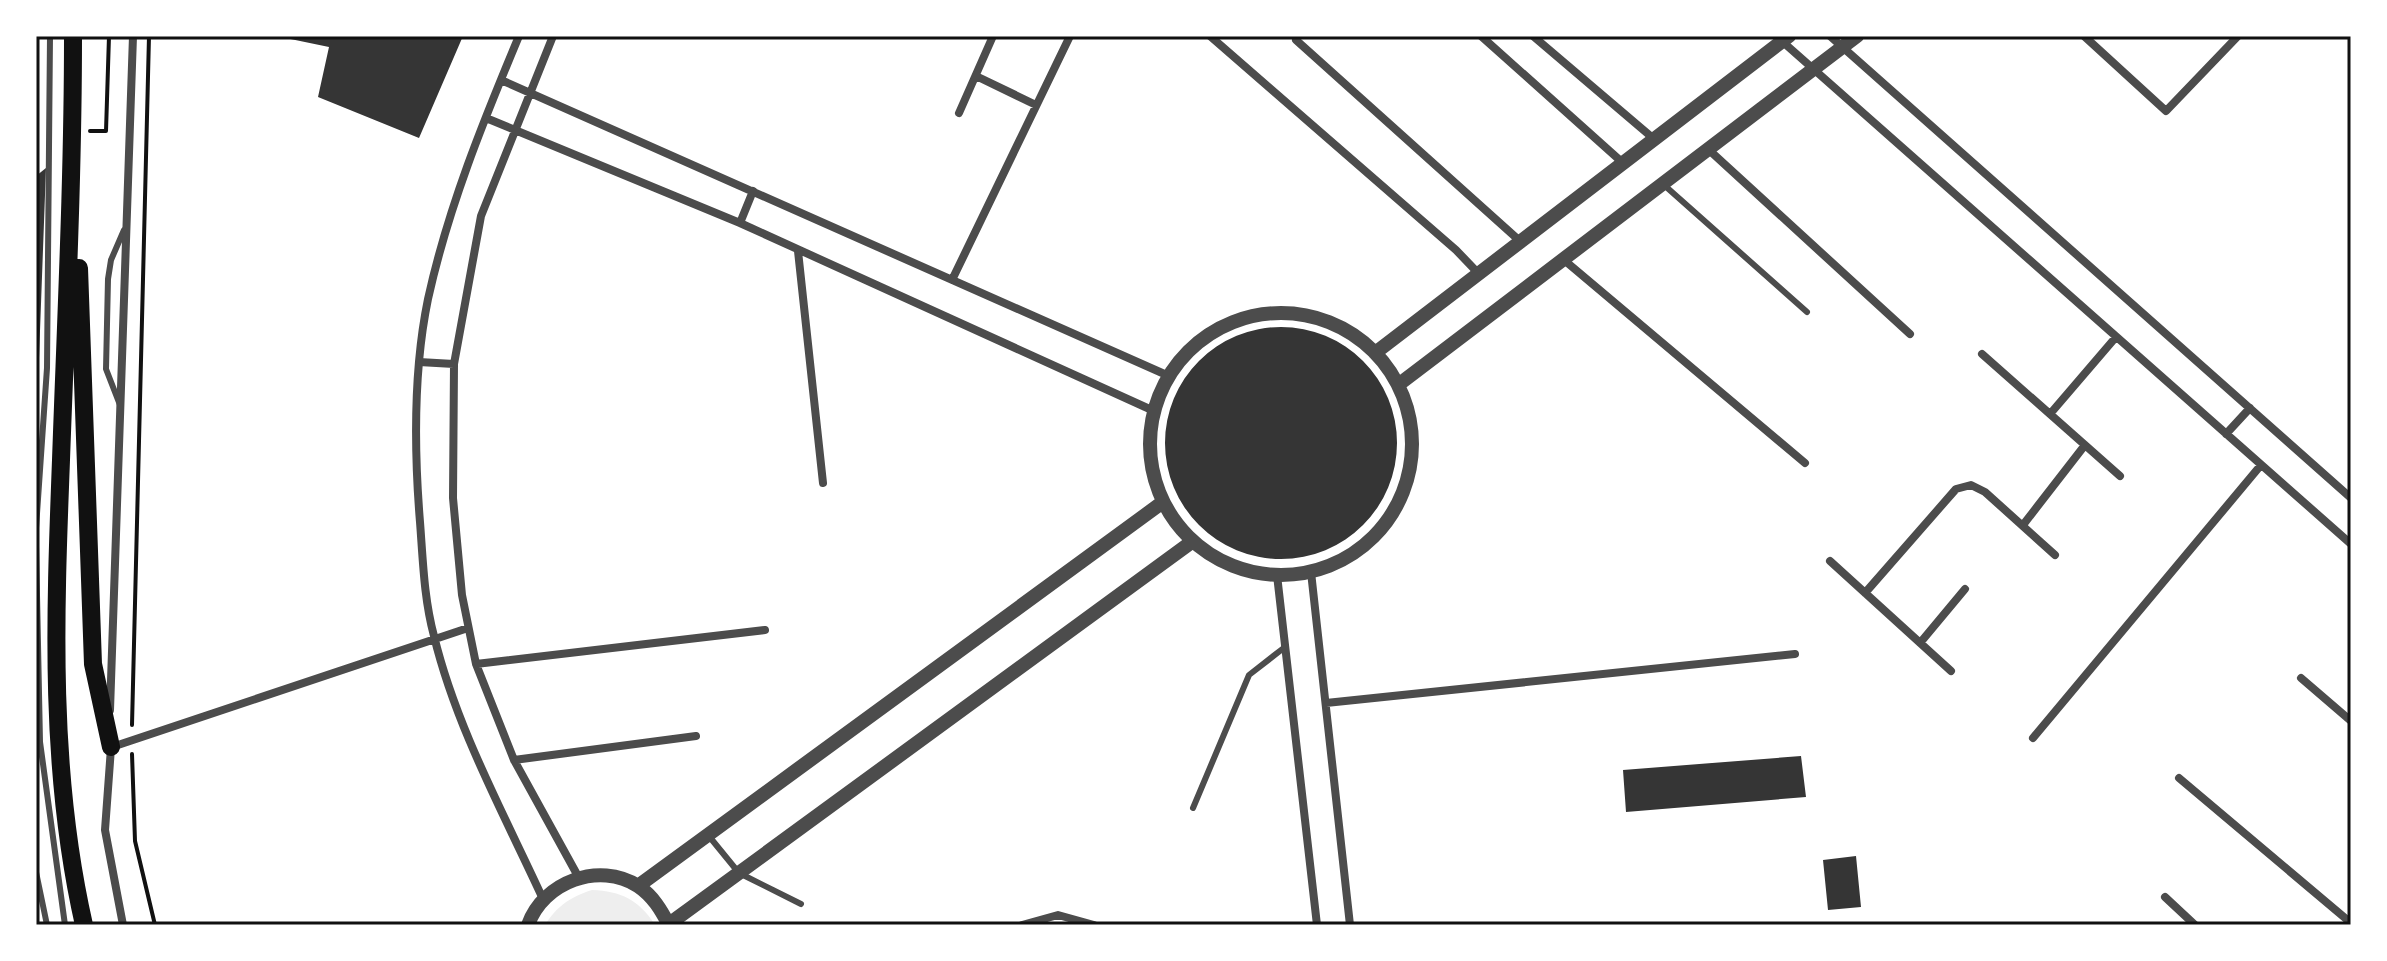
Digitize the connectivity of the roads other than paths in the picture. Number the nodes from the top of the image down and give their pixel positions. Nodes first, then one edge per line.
1 (50, 36) edge
2 (73, 36) edge
3 (133, 36) edge
4 (519, 36) edge
5 (553, 36) edge
6 (993, 36) edge
7 (1070, 36) edge
8 (1210, 36) edge
9 (1481, 36) edge
10 (1533, 36) edge
11 (1830, 36) edge
12 (1857, 36) edge
13 (2084, 36) edge
14 (2238, 36) edge
15 (1782, 38) edge
16 (1296, 40) dead end
17 (1843, 47) junction
18 (1814, 70) junction
19 (976, 76) junction
20 (501, 80) junction
21 (530, 93) junction
22 (1036, 105) junction
23 (959, 113) dead end
24 (486, 118) junction
25 (513, 130) junction
26 (1654, 139) junction
27 (73, 145) junction
28 (1709, 150) junction
29 (1623, 163) junction
30 (1664, 185) junction
31 (753, 191) junction
32 (740, 223) junction
33 (126, 226) junction
34 (1521, 242) junction
35 (798, 251) junction
36 (1564, 260) junction
37 (1479, 274) junction
38 (952, 280) junction
39 (1807, 312) dead end
40 (1910, 334) dead end
41 (2116, 337) junction
42 (1375, 353) junction
43 (1982, 354) dead end
44 (419, 362) junction
45 (454, 364) junction
46 (1169, 376) junction
47 (1398, 385) junction
48 (120, 405) junction
49 (2250, 408) junction
50 (1154, 411) junction
51 (2050, 414) junction
52 (2226, 434) junction
53 (2085, 445) junction
54 (1805, 463) dead end
55 (2261, 465) junction
56 (2120, 476) dead end
57 (823, 483) dead end
58 (2351, 498) edge
59 (1163, 502) junction
60 (2023, 525) junction
61 (36, 528) edge
62 (1193, 541) junction
63 (2351, 544) edge
64 (36, 546) edge
65 (2055, 555) dead end
66 (1830, 561) dead end
67 (1311, 572) junction
68 (1277, 575) junction
69 (1965, 589) dead end
70 (1865, 593) junction
71 (468, 628) junction
72 (765, 630) dead end
73 (434, 639) junction
74 (1920, 643) junction
75 (1285, 647) junction
76 (1795, 654) dead end
77 (476, 664) junction
78 (1951, 671) dead end
79 (2301, 678) dead end
80 (1326, 703) junction
81 (2351, 721) edge
82 (696, 736) dead end
83 (2033, 738) dead end
84 (111, 747) junction
85 (514, 760) junction
86 (2179, 778) dead end
87 (1193, 808) dead end
88 (708, 835) junction
89 (36, 872) edge
90 (739, 873) junction
91 (579, 878) junction
92 (638, 886) junction
93 (2165, 897) dead end
94 (543, 899) junction
95 (801, 904) dead end
96 (2351, 923) edge
97 (47, 925) edge
98 (65, 925) edge
99 (84, 925) edge
100 (123, 925) edge
101 (528, 925) edge
102 (669, 925) edge
103 (1022, 925) edge
104 (1094, 925) edge
105 (1317, 925) edge
106 (1350, 925) edge
107 (2195, 925) edge

1 - 61 lane
2 - 27 highway
3 - 33 street
4 - 20 street
5 - 21 street
6 - 19 street
7 - 22 street
8 - 37 street
9 - 29 street
10 - 26 street
11 - 17 street
12 - 17 street
13 - 14 street
15 - 18 street
15 - 26 street
16 - 34 street
17 - 18 street
17 - 49 street
18 - 28 street
18 - 41 street
19 - 22 street
19 - 23 street
20 - 21 street
20 - 24 street
21 - 25 street
21 - 31 street
22 - 38 street
24 - 25 street
24 - 44 street
25 - 32 street
25 - 45 street
26 - 29 street
27 - 84 highway
27 - 99 highway
28 - 30 street
28 - 40 street
29 - 34 street
30 - 36 street
30 - 39 lane
31 - 32 street
31 - 38 street
32 - 35 street
33 - 48 street
33 - 48 lane
34 - 37 street
35 - 50 street
35 - 57 street
36 - 47 street
36 - 54 street
37 - 42 street
38 - 46 street
41 - 51 street
41 - 52 street
42 - 46 street
42 - 47 street
43 - 51 street
44 - 45 street
44 - 73 street
45 - 71 street
46 - 50 street
47 - 67 street
48 - 84 street
49 - 52 street
49 - 58 street
50 - 59 street
51 - 53 street
52 - 55 street
53 - 56 street
53 - 60 street
55 - 63 street
55 - 83 street
59 - 62 street
59 - 88 street
60 - 65 street
60 - 70 street
62 - 68 street
62 - 90 street
64 - 98 lane
66 - 70 street
67 - 68 street
67 - 80 street
68 - 75 street
69 - 74 street
70 - 74 street
71 - 73 street
71 - 77 street
72 - 77 street
73 - 84 street
73 - 94 street
74 - 78 street
75 - 87 lane
75 - 105 street
76 - 80 street
77 - 85 street
79 - 81 street
80 - 106 street
82 - 85 street
84 - 100 street
85 - 91 street
86 - 96 street
88 - 90 lane
88 - 92 street
89 - 97 lane
90 - 95 lane
90 - 102 street
91 - 92 street
91 - 94 street
92 - 102 street
93 - 107 street
94 - 101 street
103 - 104 street

